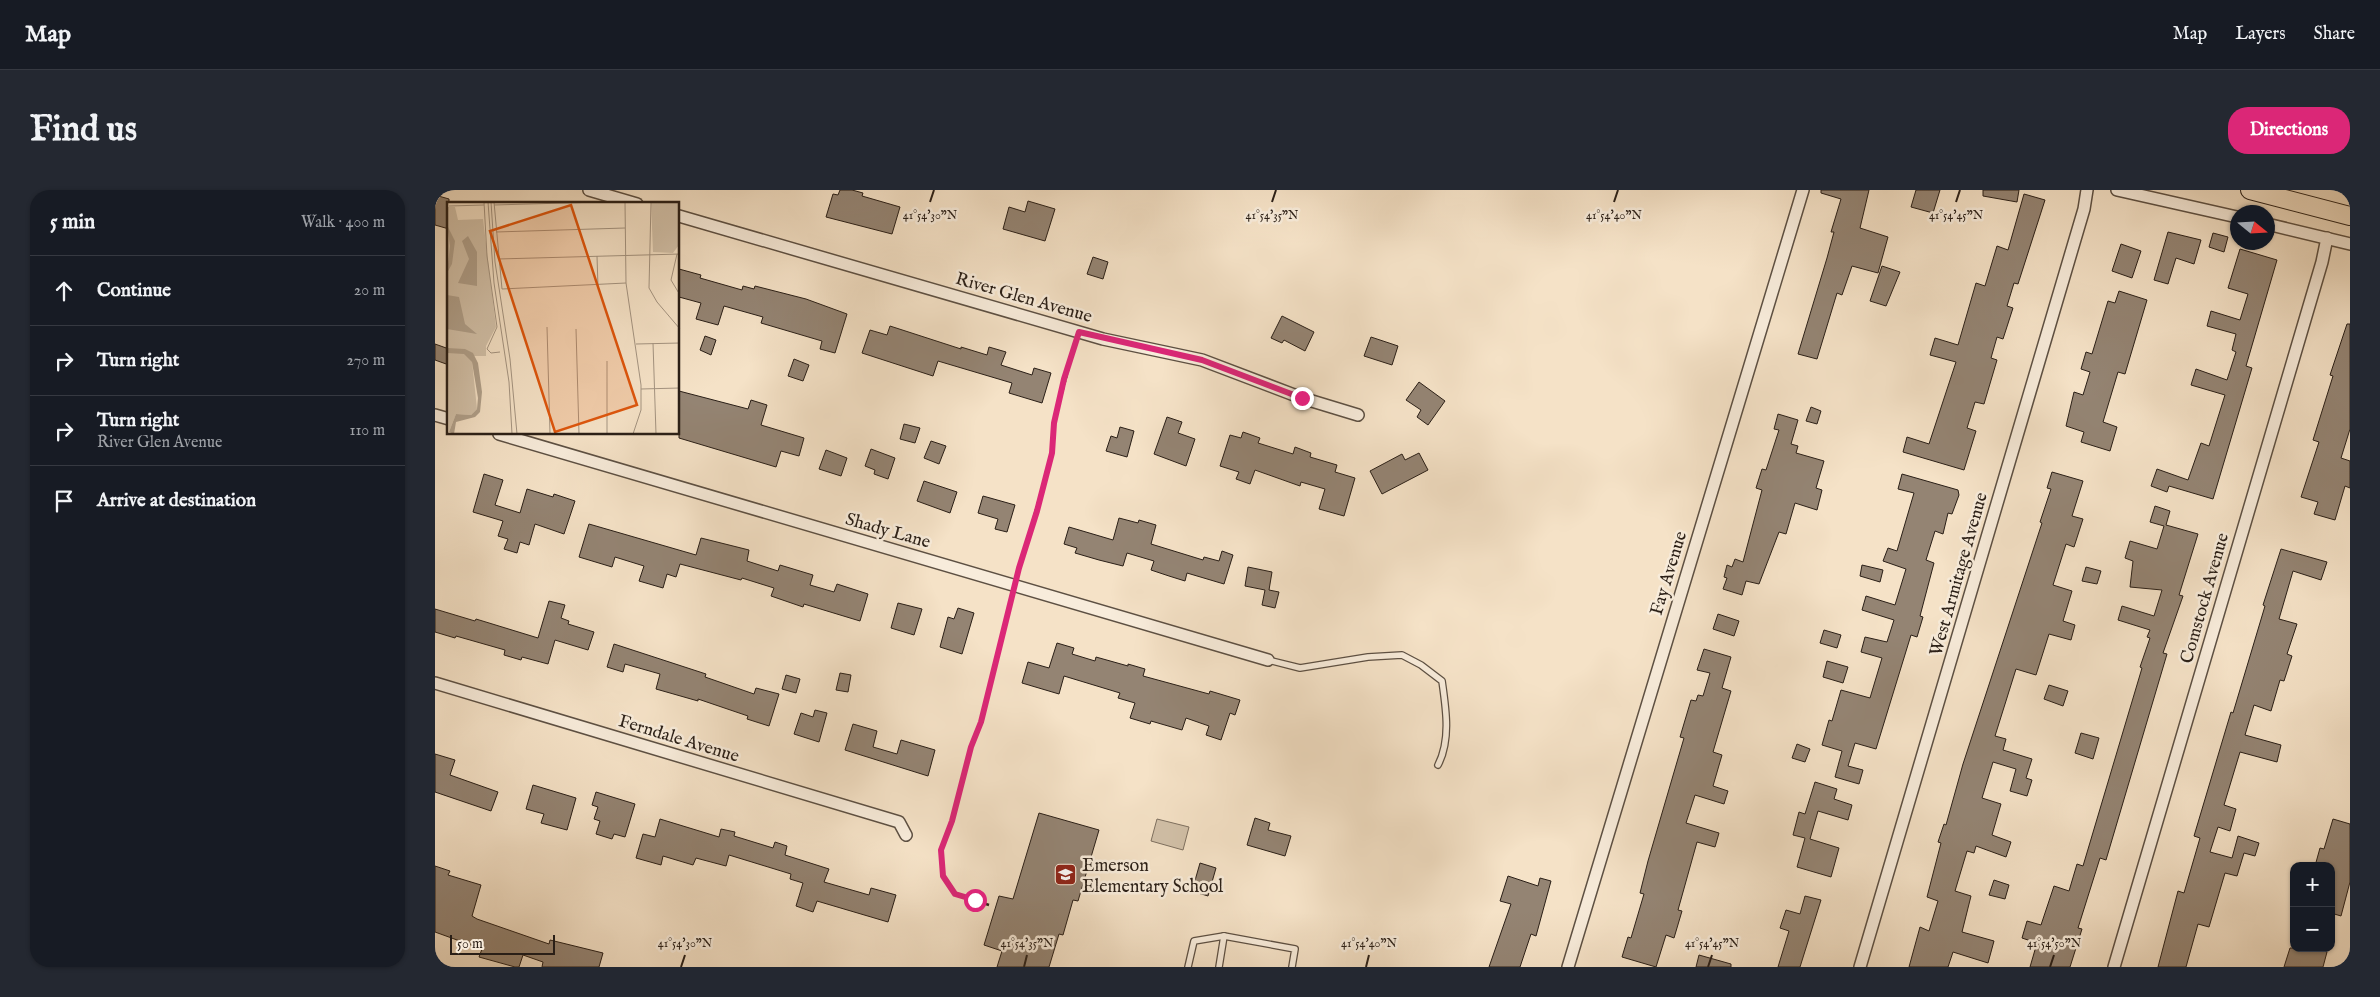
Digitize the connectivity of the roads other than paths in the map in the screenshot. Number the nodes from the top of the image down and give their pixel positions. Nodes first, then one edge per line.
1 (589, 190) edge
2 (1803, 190) edge
3 (2087, 190) edge
4 (2117, 190) edge
5 (2250, 190) edge
6 (630, 202) edge
7 (2230, 215) edge
8 (680, 216) edge
9 (2350, 216) edge
10 (2275, 226) edge
11 (2327, 238) junction
12 (2350, 244) edge
13 (1358, 415) dead end
14 (502, 435) edge
15 (1267, 660) joint
16 (435, 683) edge
17 (1438, 766) dead end
18 (906, 835) dead end
19 (1224, 936) junction
20 (1570, 966) edge
21 (1187, 967) edge
22 (1219, 967) edge
23 (1292, 967) edge
24 (1860, 967) edge
25 (2114, 967) edge

1 - 6 street
2 - 20 street, Fay Avenue
3 - 24 street, West Armitage Avenue
4 - 7 street
5 - 9 highway
8 - 13 street, River Glen Avenue
10 - 11 street
11 - 12 street
11 - 25 street, Comstock Avenue
14 - 15 street, Shady Lane
15 - 17 lane
16 - 18 street, Ferndale Avenue
19 - 21 lane
19 - 22 lane
19 - 23 lane

